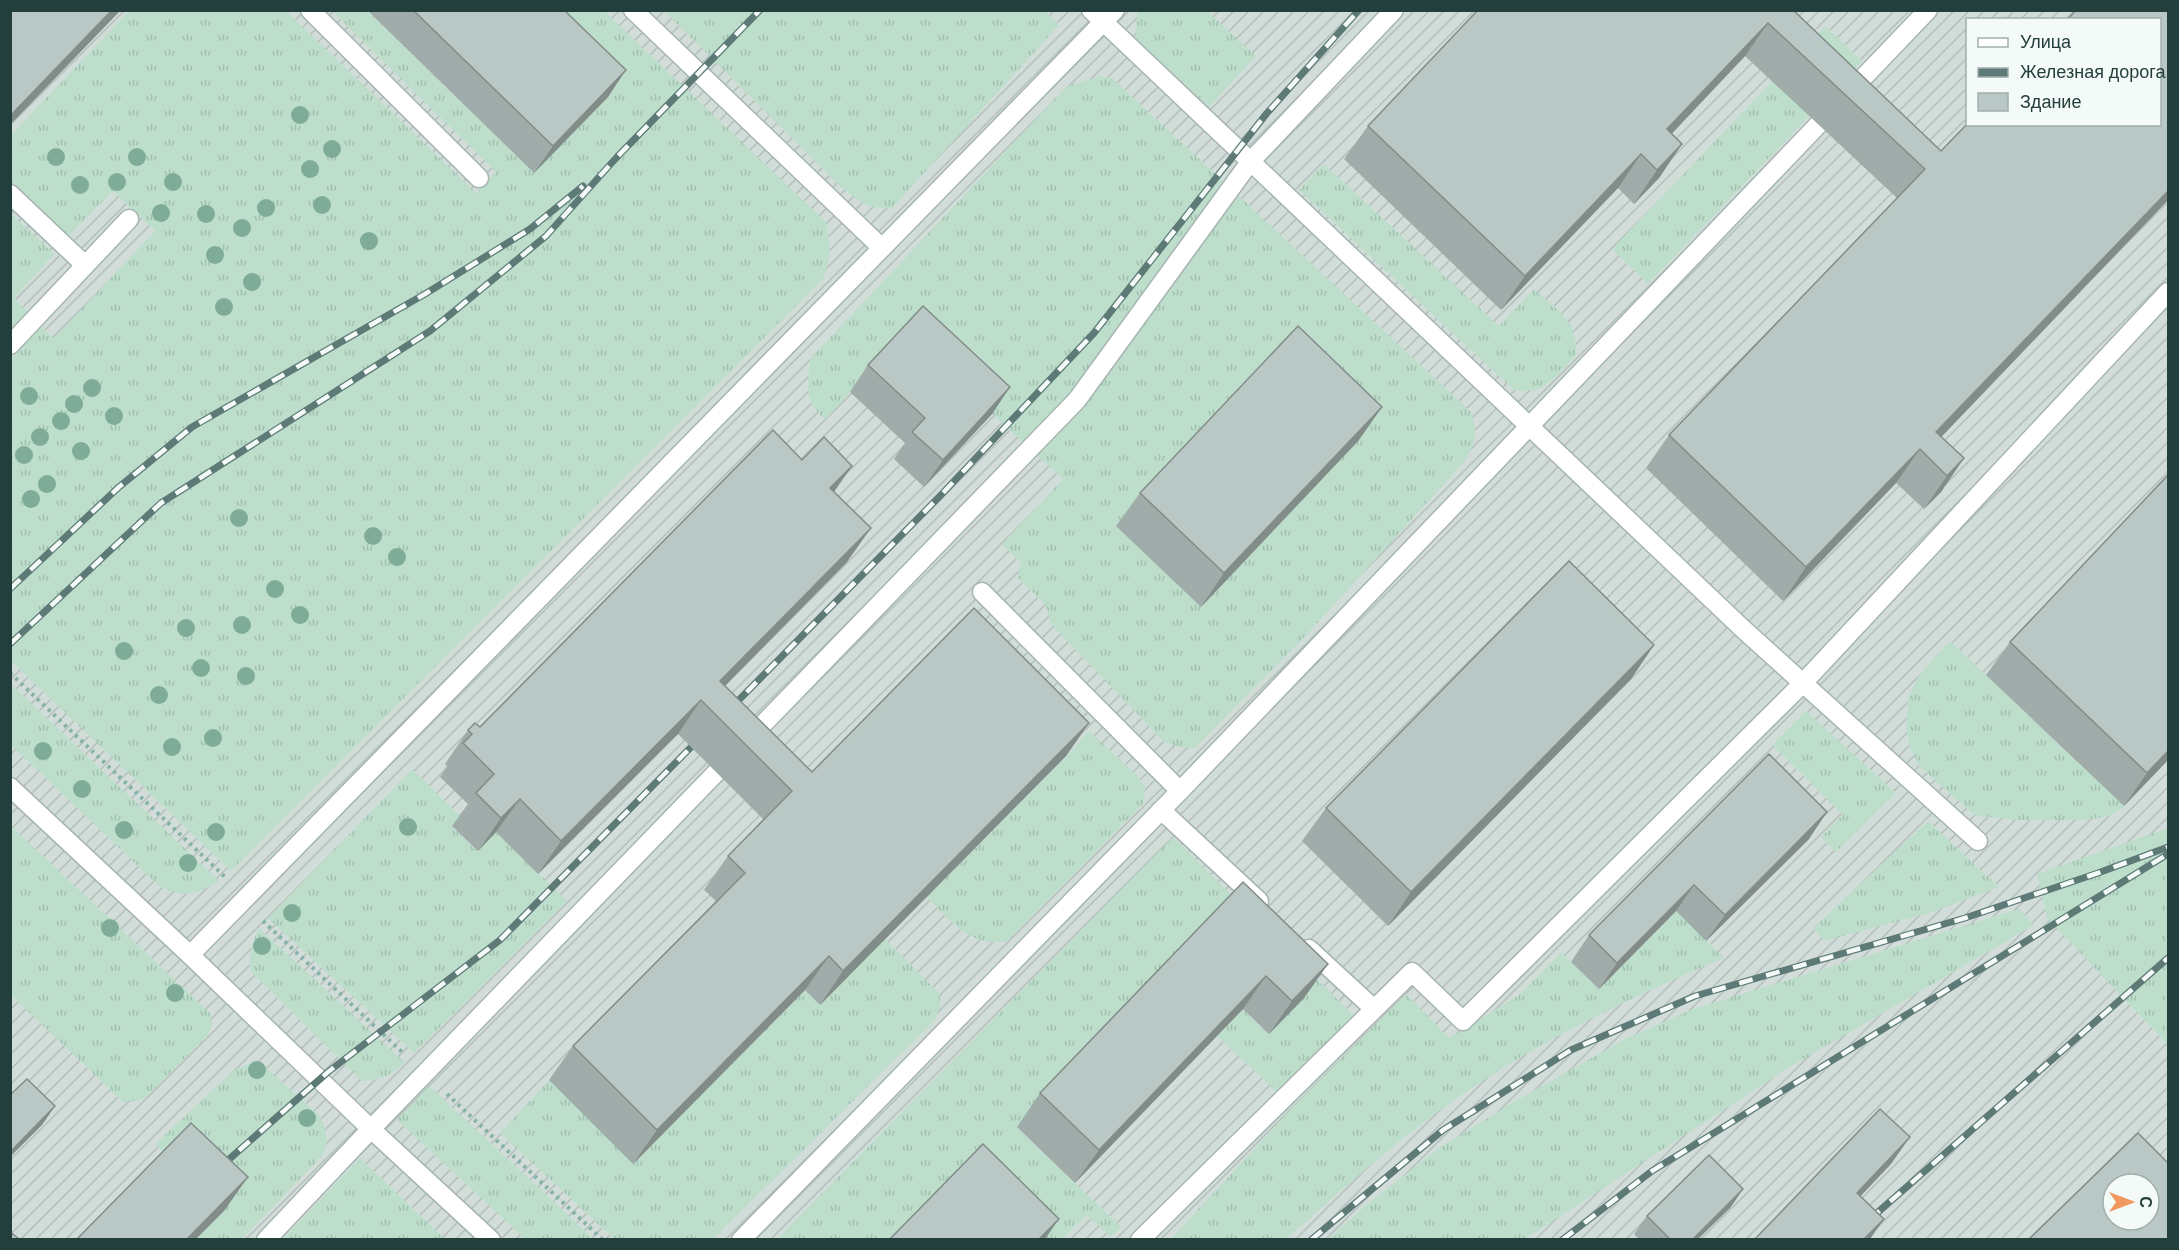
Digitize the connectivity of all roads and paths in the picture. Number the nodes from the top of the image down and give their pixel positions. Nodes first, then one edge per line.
1 (310, 10) edge
2 (633, 10) edge
3 (1394, 10) edge
4 (1928, 10) edge
5 (1103, 14) edge
6 (1250, 162) junction
7 (479, 178) dead end
8 (10, 194) edge
9 (129, 219) dead end
10 (882, 248) junction
11 (85, 265) junction
12 (2169, 292) edge
13 (10, 345) edge
14 (1530, 427) junction
15 (981, 592) dead end
16 (10, 673) edge
17 (1803, 683) junction
18 (10, 787) edge
19 (1180, 791) junction
20 (1161, 810) junction
21 (1978, 841) dead end
22 (242, 900) junction
23 (1271, 913) edge
24 (1297, 937) edge
25 (190, 955) junction
26 (1373, 1008) junction
27 (402, 1052) dead end
28 (446, 1092) dead end
29 (371, 1129) junction
30 (266, 1239) edge
31 (491, 1239) edge
32 (603, 1239) edge
33 (741, 1239) edge
34 (1140, 1239) edge

1 - 7 lane
2 - 10 lane
3 - 6 lane
4 - 14 lane
5 - 6 lane
5 - 10 lane
6 - 14 lane
6 - 29 lane
8 - 11 lane
9 - 11 lane
10 - 22 lane
11 - 13 lane
12 - 17 lane
14 - 17 lane
14 - 19 lane
15 - 19 lane
16 - 22 path
17 - 21 lane
17 - 26 lane
18 - 25 lane
19 - 20 lane
20 - 23 lane
20 - 33 lane
22 - 25 lane
22 - 27 path
24 - 26 lane
25 - 29 lane
26 - 34 lane
28 - 32 path
29 - 30 lane
29 - 31 lane

